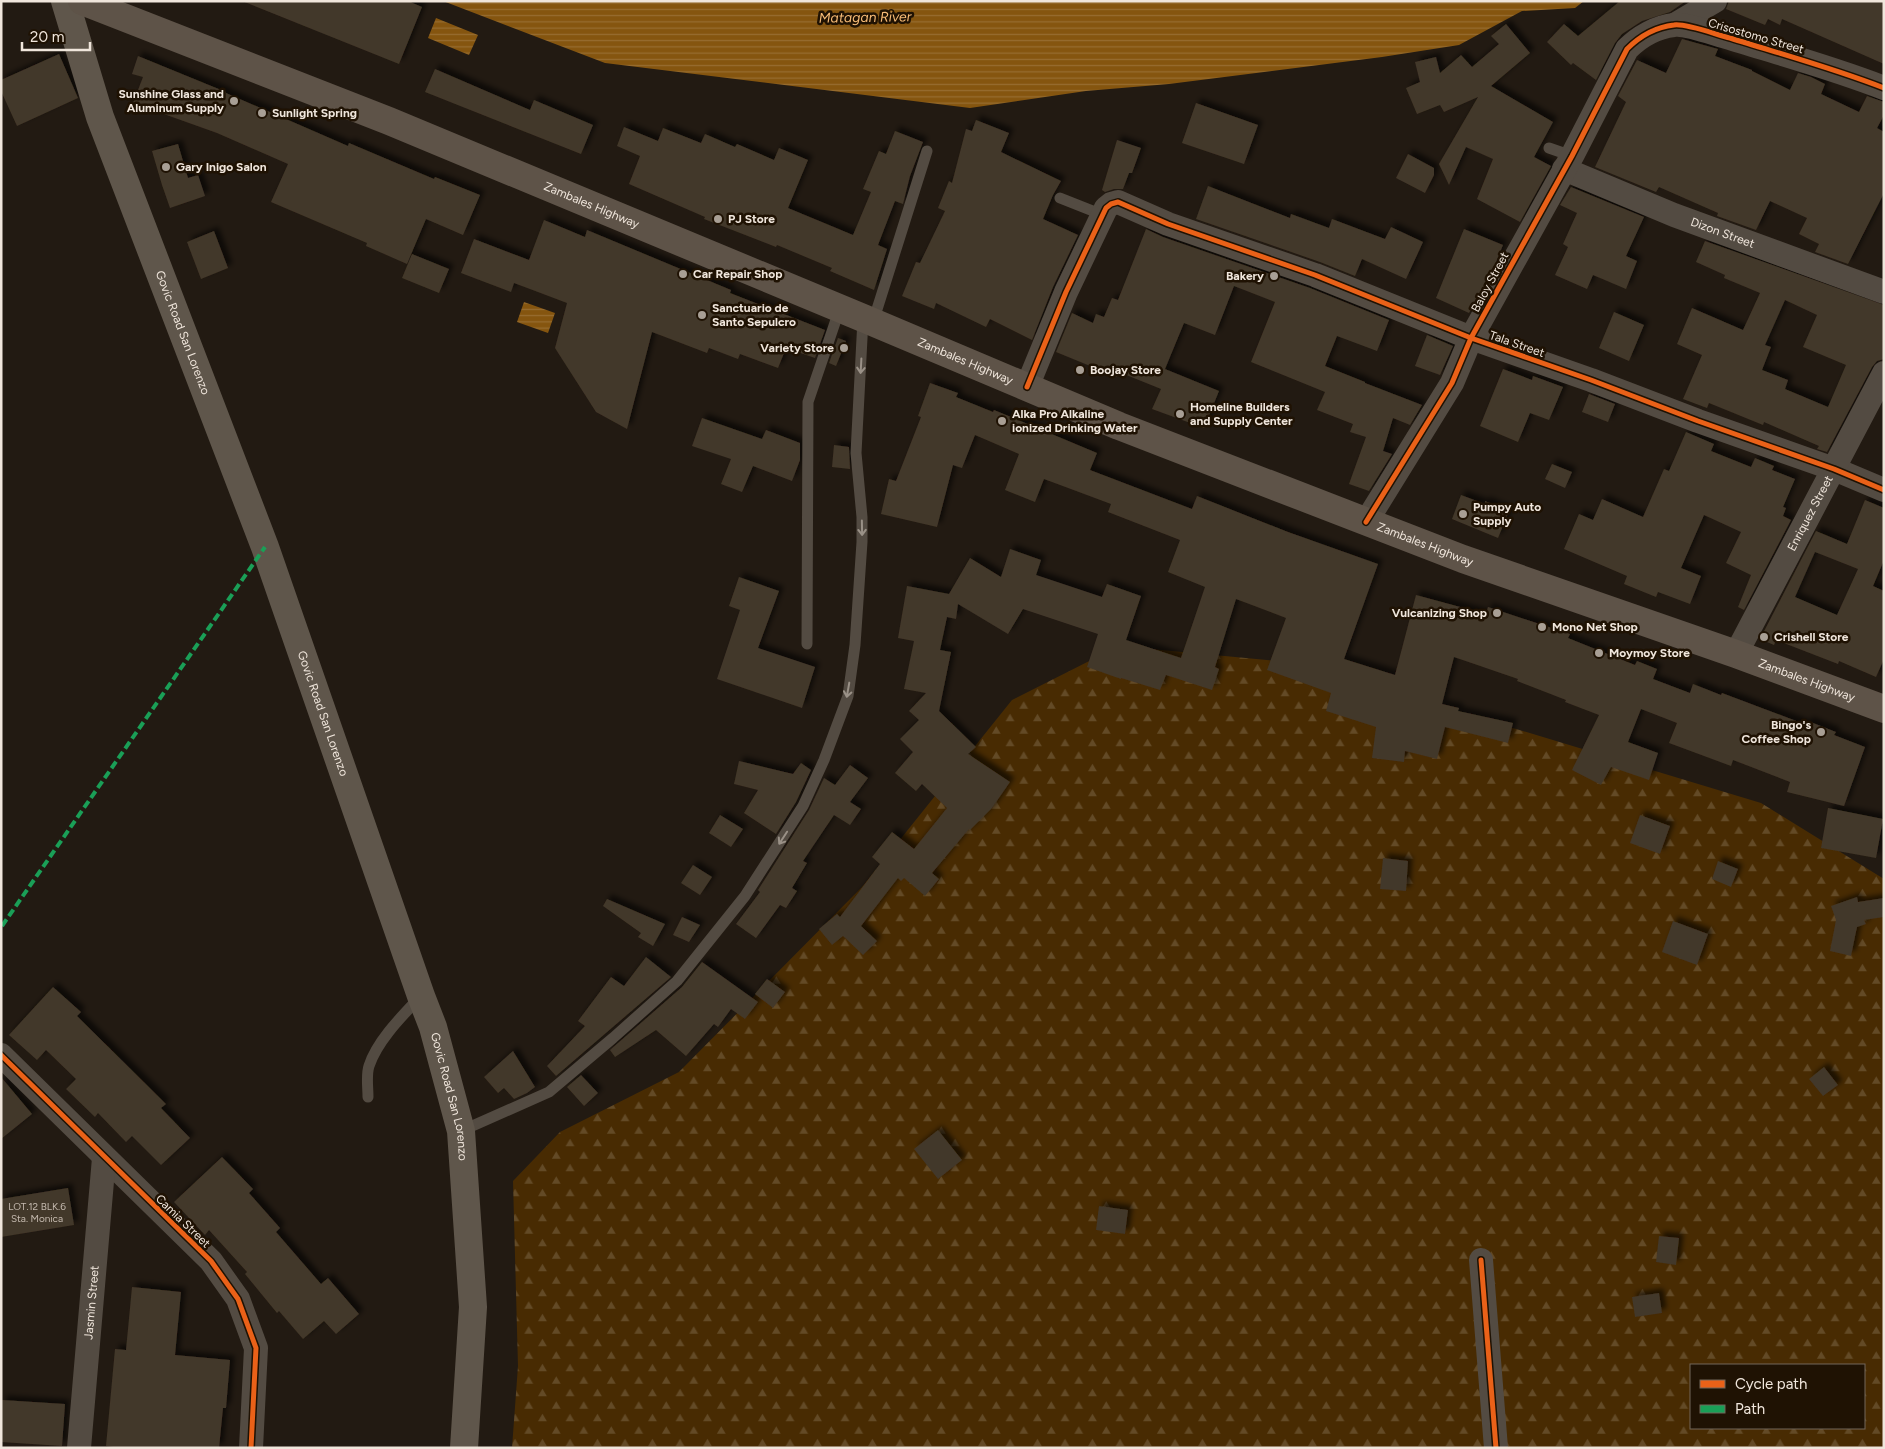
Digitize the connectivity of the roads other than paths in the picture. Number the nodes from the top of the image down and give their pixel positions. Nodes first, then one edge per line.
1 (65, 1) edge
2 (1714, 1) edge
3 (95, 4) edge
4 (1676, 24) junction
5 (1884, 88) edge
6 (1549, 148) dead end
7 (927, 151) dead end
8 (1568, 163) junction
9 (1060, 198) dead end
10 (1110, 209) junction
11 (1884, 292) edge
12 (859, 316) junction
13 (1470, 338) junction
14 (1884, 373) edge
15 (1027, 387) junction
16 (1834, 469) junction
17 (1884, 490) edge
18 (1366, 522) junction
19 (806, 644) dead end
20 (1736, 654) junction
21 (1884, 709) edge
22 (421, 996) junction
23 (1, 1055) edge
24 (368, 1097) dead end
25 (461, 1131) junction
26 (104, 1158) junction
27 (1481, 1260) dead end
28 (79, 1448) edge
29 (251, 1448) edge
30 (464, 1448) edge
31 (1496, 1448) edge

1 - 22 main road, Govic Road San Lorenzo
2 - 4 street
3 - 12 main road, Zambales Highway
4 - 5 street, Crisostomo Street
4 - 8 street, Baloy Street
6 - 8 lane
7 - 12 lane
8 - 11 street, Dizon Street
8 - 13 street, Baloy Street
9 - 10 lane
10 - 13 street, Tala Street
10 - 15 street
12 - 15 main road, Zambales Highway
12 - 19 lane
12 -> 25 lane
13 - 16 street, Tala Street
13 - 18 street, Baloy Street
14 - 16 street, Enriquez Street
15 - 18 main road, Zambales Highway
16 - 17 street, Tala Street
16 - 20 street, Enriquez Street
18 - 20 main road, Zambales Highway
20 - 21 main road, Zambales Highway
22 - 24 lane
22 - 25 main road, Govic Road San Lorenzo
23 - 26 street, Camia Street
25 - 30 main road, Govic Road San Lorenzo
26 - 28 street, Jasmin Street
26 - 29 street, Camia Street
27 - 31 street

